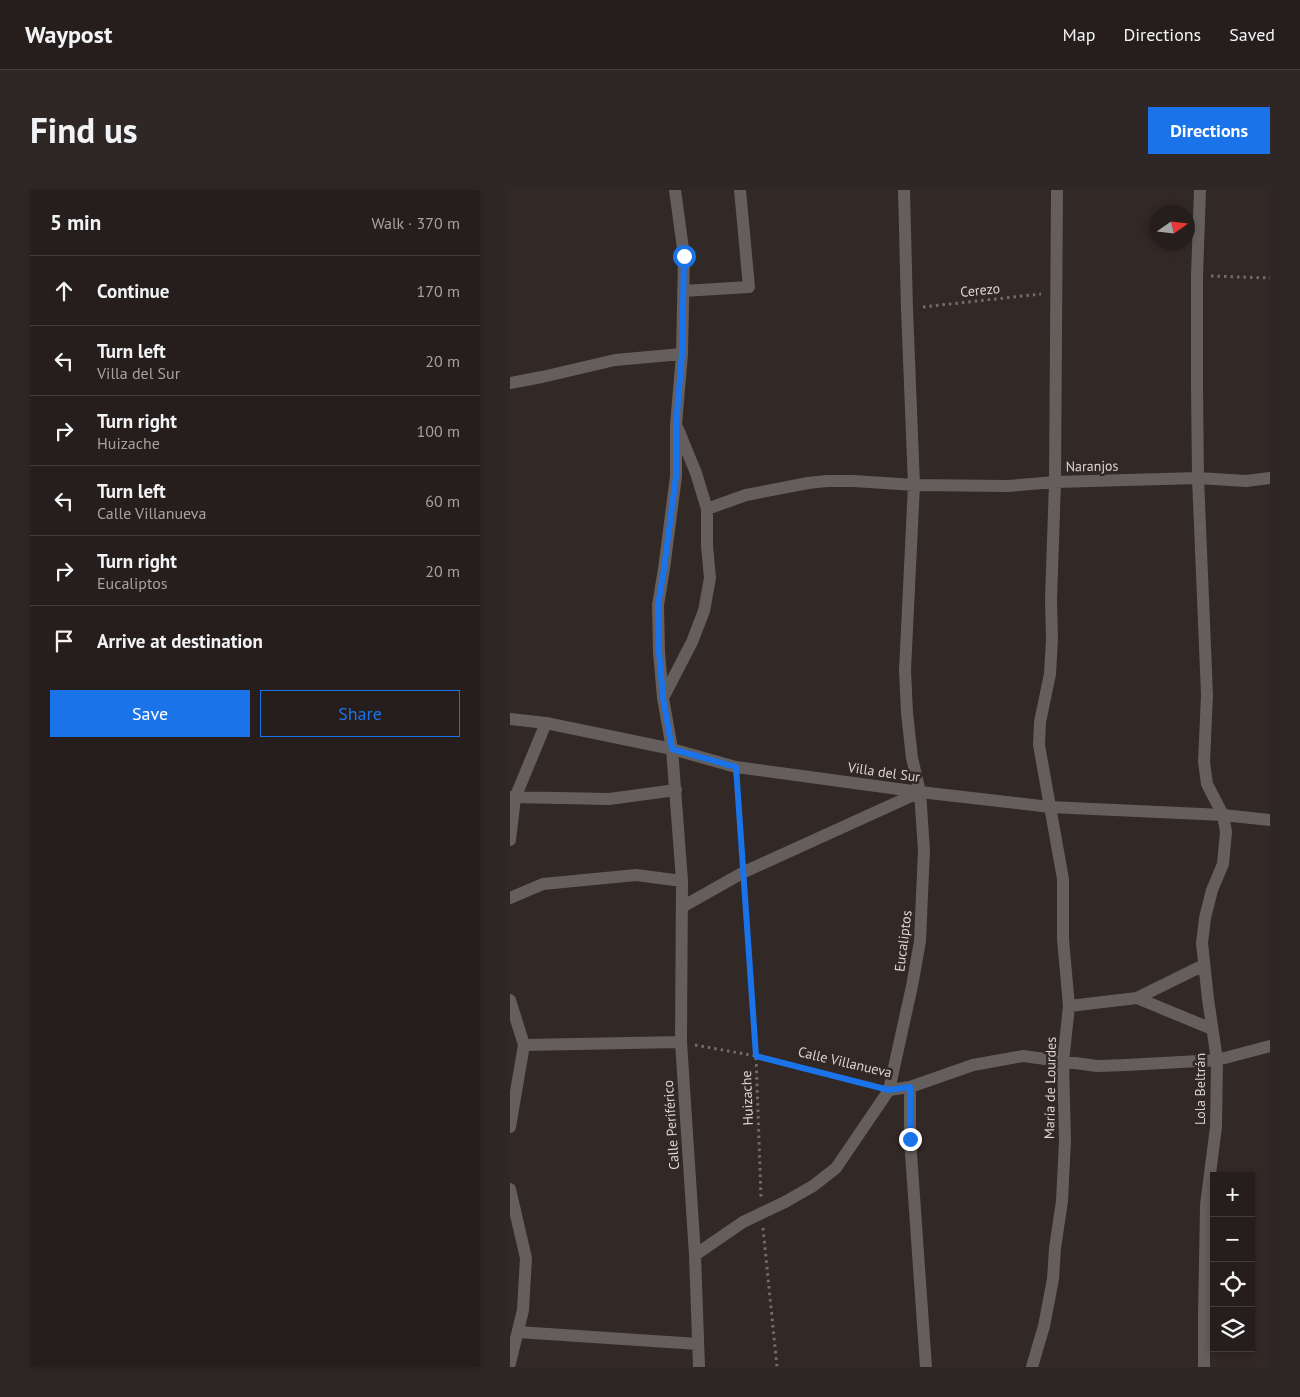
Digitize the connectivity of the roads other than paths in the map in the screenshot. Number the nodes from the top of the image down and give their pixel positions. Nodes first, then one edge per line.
1 (675, 190) edge
2 (740, 190) edge
3 (904, 190) edge
4 (1057, 190) edge
5 (1200, 190) edge
6 (684, 291) junction
7 (682, 354) junction
8 (510, 383) edge
9 (676, 425) junction
10 (1198, 478) junction
11 (1270, 478) edge
12 (1054, 482) junction
13 (914, 485) junction
14 (707, 509) junction
15 (663, 698) junction
16 (510, 719) edge
17 (546, 723) junction
18 (672, 749) junction
19 (676, 790) junction
20 (920, 792) junction
21 (512, 798) edge
22 (1050, 807) junction
23 (1223, 815) junction
24 (1270, 820) edge
25 (510, 840) edge
26 (682, 881) junction
27 (510, 898) edge
28 (682, 907) junction
29 (1204, 965) junction
30 (1138, 998) junction
31 (510, 1000) edge
32 (1069, 1006) junction
33 (1212, 1029) junction
34 (681, 1042) junction
35 (524, 1045) junction
36 (1270, 1046) edge
37 (1217, 1060) junction
38 (1063, 1062) junction
39 (910, 1087) junction
40 (889, 1090) junction
41 (510, 1127) edge
42 (510, 1189) edge
43 (694, 1255) junction
44 (518, 1332) junction
45 (698, 1344) junction
46 (510, 1363) edge
47 (699, 1367) edge
48 (926, 1367) edge
49 (1032, 1367) edge
50 (1204, 1367) edge

1 - 6 street, Calle Periférico
2 - 6 street
3 - 13 street, Eucaliptos
4 - 12 street, María de Lourdes
5 - 10 street
6 - 7 street, Calle Periférico
7 - 8 street
7 - 9 street, Calle Periférico
9 - 14 street
9 - 15 street, Calle Periférico
10 - 11 street, Naranjos
10 - 12 street, Naranjos
10 - 23 street
12 - 13 street, Naranjos
12 - 22 street, María de Lourdes
13 - 14 street, Naranjos
13 - 20 street, Eucaliptos
14 - 15 street
15 - 18 street, Calle Periférico
16 - 17 street, Villa del Sur
17 - 18 street, Villa del Sur
17 - 21 street
18 - 19 street, Calle Periférico
18 - 20 street, Villa del Sur
19 - 21 street
19 - 26 street, Calle Periférico
20 - 22 street, Villa del Sur
20 - 28 street
20 - 40 street, Eucaliptos
21 - 25 street
22 - 23 street, Villa del Sur
22 - 32 street, María de Lourdes
23 - 24 street, Villa del Sur
23 - 29 street, Lola Beltrán
26 - 27 street
26 - 28 street, Calle Periférico
28 - 34 street, Calle Periférico
29 - 30 street
29 - 33 street, Lola Beltrán
30 - 32 street
30 - 33 street
31 - 35 street
32 - 38 street, María de Lourdes
33 - 37 street, Lola Beltrán
34 - 35 street
34 - 43 street, Calle Periférico
35 - 41 street
36 - 37 street, Calle Villanueva
37 - 38 street, Calle Villanueva
37 - 50 street, Lola Beltrán
38 - 39 street, Calle Villanueva
38 - 49 street, María de Lourdes
39 - 40 street, Calle Villanueva
39 - 48 street
40 - 43 street
42 - 44 street
43 - 45 street, Calle Periférico
44 - 45 street
44 - 46 street
45 - 47 street, Calle Periférico

